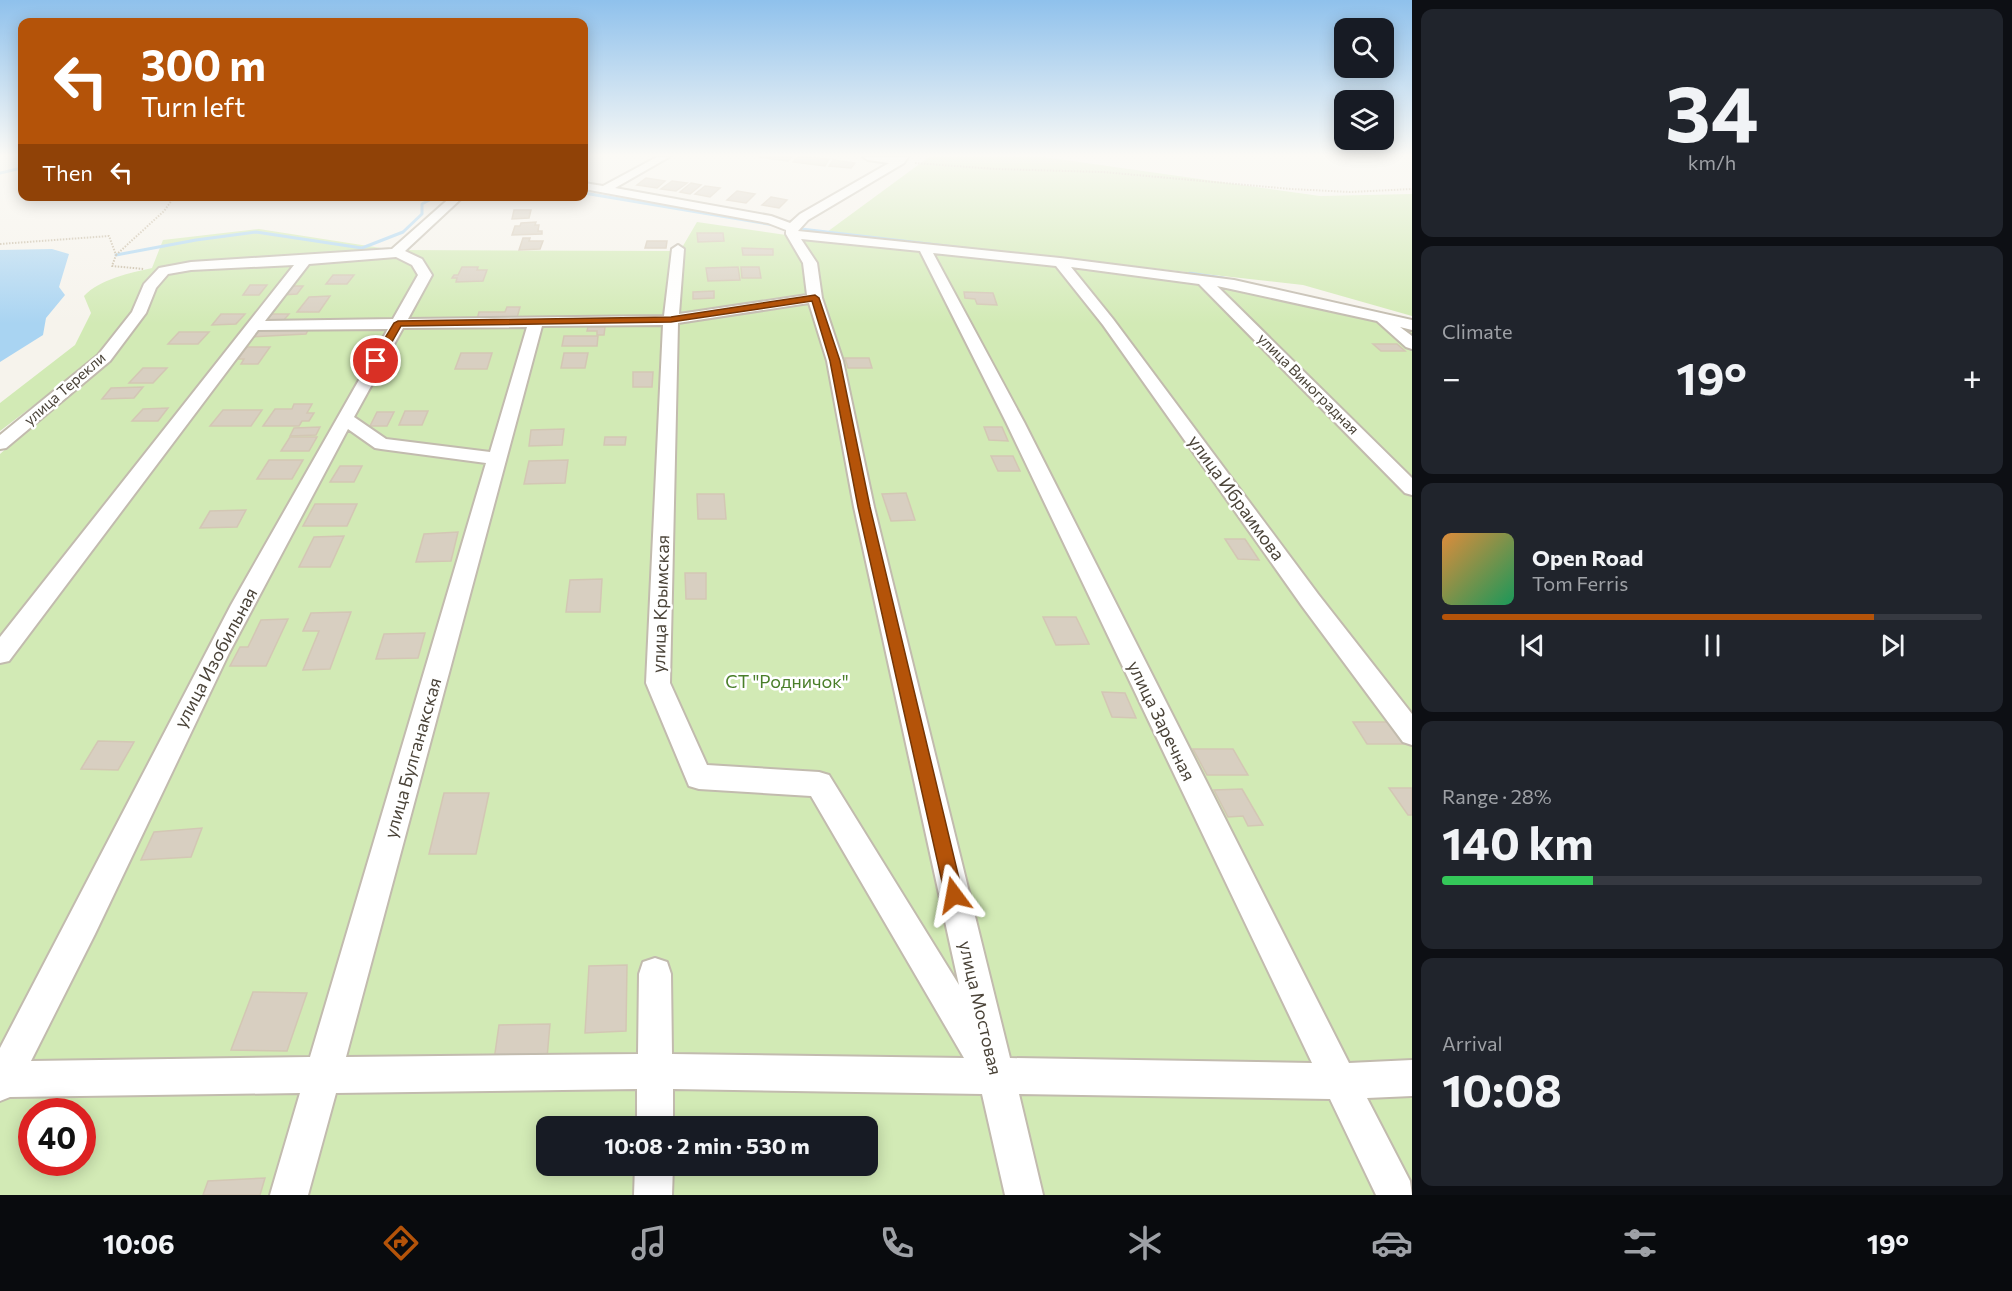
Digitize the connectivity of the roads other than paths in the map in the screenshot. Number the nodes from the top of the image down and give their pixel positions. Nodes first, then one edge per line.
1 (440, 213) edge
2 (731, 213) edge
3 (811, 213) edge
4 (792, 231) junction
5 (924, 248) junction
6 (678, 249) dead end
7 (396, 253) junction
8 (304, 261) junction
9 (1060, 262) junction
10 (1203, 280) junction
11 (815, 298) junction
12 (1378, 316) junction
13 (671, 320) junction
14 (536, 321) junction
15 (398, 323) junction
16 (1412, 325) edge
17 (254, 326) junction
18 (1412, 344) edge
19 (344, 418) junction
20 (0, 444) edge
21 (498, 459) junction
22 (1412, 489) edge
23 (0, 654) edge
24 (1412, 734) edge
25 (655, 974) dead end
26 (657, 1071) junction
27 (324, 1074) junction
28 (995, 1077) junction
29 (1412, 1078) edge
30 (1, 1080) edge
31 (1340, 1081) junction
32 (655, 1116) edge
33 (654, 1176) edge
34 (289, 1195) edge
35 (653, 1195) edge
36 (1024, 1195) edge
37 (1396, 1195) edge

1 - 7 street
2 - 4 street
3 - 4 street
4 - 5 street
4 - 11 street, улица Мостовая
5 - 9 street
5 - 31 street, улица Заречная
6 - 13 street, улица Крымская
7 - 8 street
7 - 15 street, улица Изобильная
8 - 17 street
8 - 20 street, улица Терекли
9 - 10 street
9 - 24 street, улица Ибраимова
10 - 12 street
10 - 22 street, улица Виноградная
11 - 13 street
11 - 28 street, улица Мостовая
12 - 16 street
12 - 18 street
13 - 14 street
13 - 28 street, улица Крымская
14 - 15 street
14 - 21 street, улица Булганакская
15 - 17 street
15 - 19 street, улица Изобильная
17 - 23 street
19 - 21 street
19 - 30 street, улица Изобильная
21 - 27 street, улица Булганакская
25 - 26 street
26 - 27 street
26 - 28 street
26 - 32 street
27 - 30 street
27 - 34 street, улица Булганакская
28 - 31 street
28 - 36 street, улица Мостовая
29 - 31 street
31 - 37 street, улица Заречная
33 - 35 street

